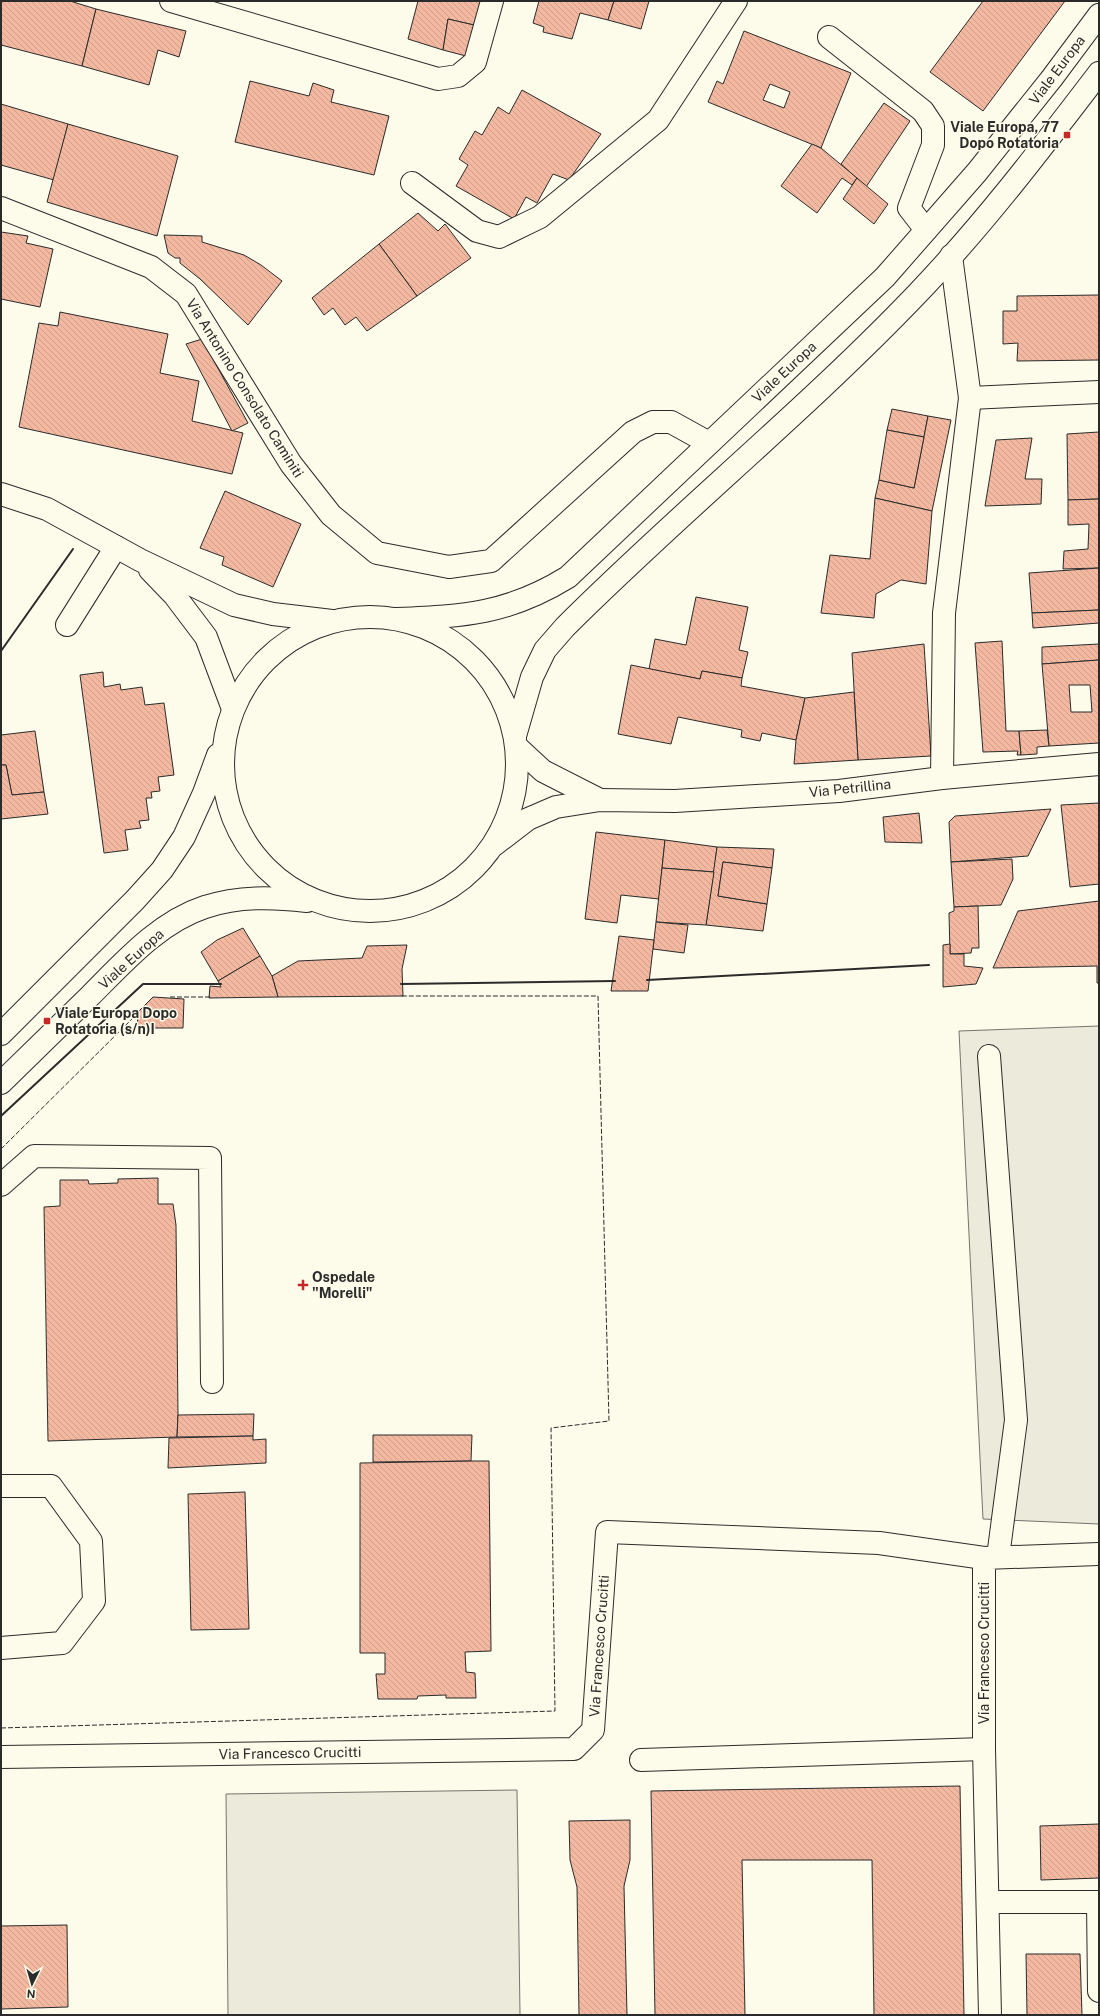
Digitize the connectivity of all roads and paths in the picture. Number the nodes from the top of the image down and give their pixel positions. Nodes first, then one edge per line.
1 (171, 1) edge
2 (492, 1) edge
3 (736, 1) edge
4 (1099, 15) edge
5 (829, 37) dead end
6 (1099, 73) edge
7 (412, 183) dead end
8 (1, 208) edge
9 (926, 230) junction
10 (951, 256) junction
11 (1099, 392) edge
12 (970, 398) junction
13 (709, 443) junction
14 (1, 494) edge
15 (116, 547) junction
16 (140, 560) junction
17 (397, 619) junction
18 (334, 621) junction
19 (67, 625) dead end
20 (232, 710) junction
21 (226, 733) junction
22 (516, 742) junction
23 (1099, 764) edge
24 (942, 778) junction
25 (600, 800) junction
26 (494, 845) junction
27 (317, 902) junction
28 (1, 1034) edge
29 (989, 1056) dead end
30 (1, 1083) edge
31 (1, 1185) edge
32 (212, 1382) dead end
33 (1, 1486) edge
34 (1099, 1554) edge
35 (991, 1557) junction
36 (1, 1648) edge
37 (984, 1749) junction
38 (1, 1757) edge
39 (641, 1760) dead end
40 (988, 1902) junction
41 (1099, 1991) edge
42 (990, 2015) edge

1 - 2 main road
3 - 7 main road
4 - 9 main road, Viale Europa
5 - 9 main road
6 - 10 main road
8 - 13 main road, Via Antonino Consolato Caminiti
9 - 13 main road, Viale Europa
10 - 12 main road
10 - 22 main road
11 - 12 main road
12 - 24 main road
13 - 17 main road, Viale Europa
14 - 15 main road
15 - 16 main road
15 - 19 main road
16 - 18 main road
16 - 20 main road
17 - 18 main road
17 - 22 main road
18 - 20 main road
20 - 21 main road
21 - 27 main road
21 - 28 main road
22 - 25 main road
22 - 26 main road
23 - 24 main road, Via Petrillina
24 - 25 main road, Via Petrillina
25 - 26 main road, Via Petrillina
26 - 27 main road
27 - 30 main road, Viale Europa
29 - 35 main road
31 - 32 main road
33 - 36 main road
34 - 35 main road, Via Francesco Crucitti
35 - 37 main road, Via Francesco Crucitti
35 - 38 main road, Via Francesco Crucitti
37 - 39 main road
37 - 40 main road, Via Francesco Crucitti
40 - 41 main road
40 - 42 main road, Via Francesco Crucitti

